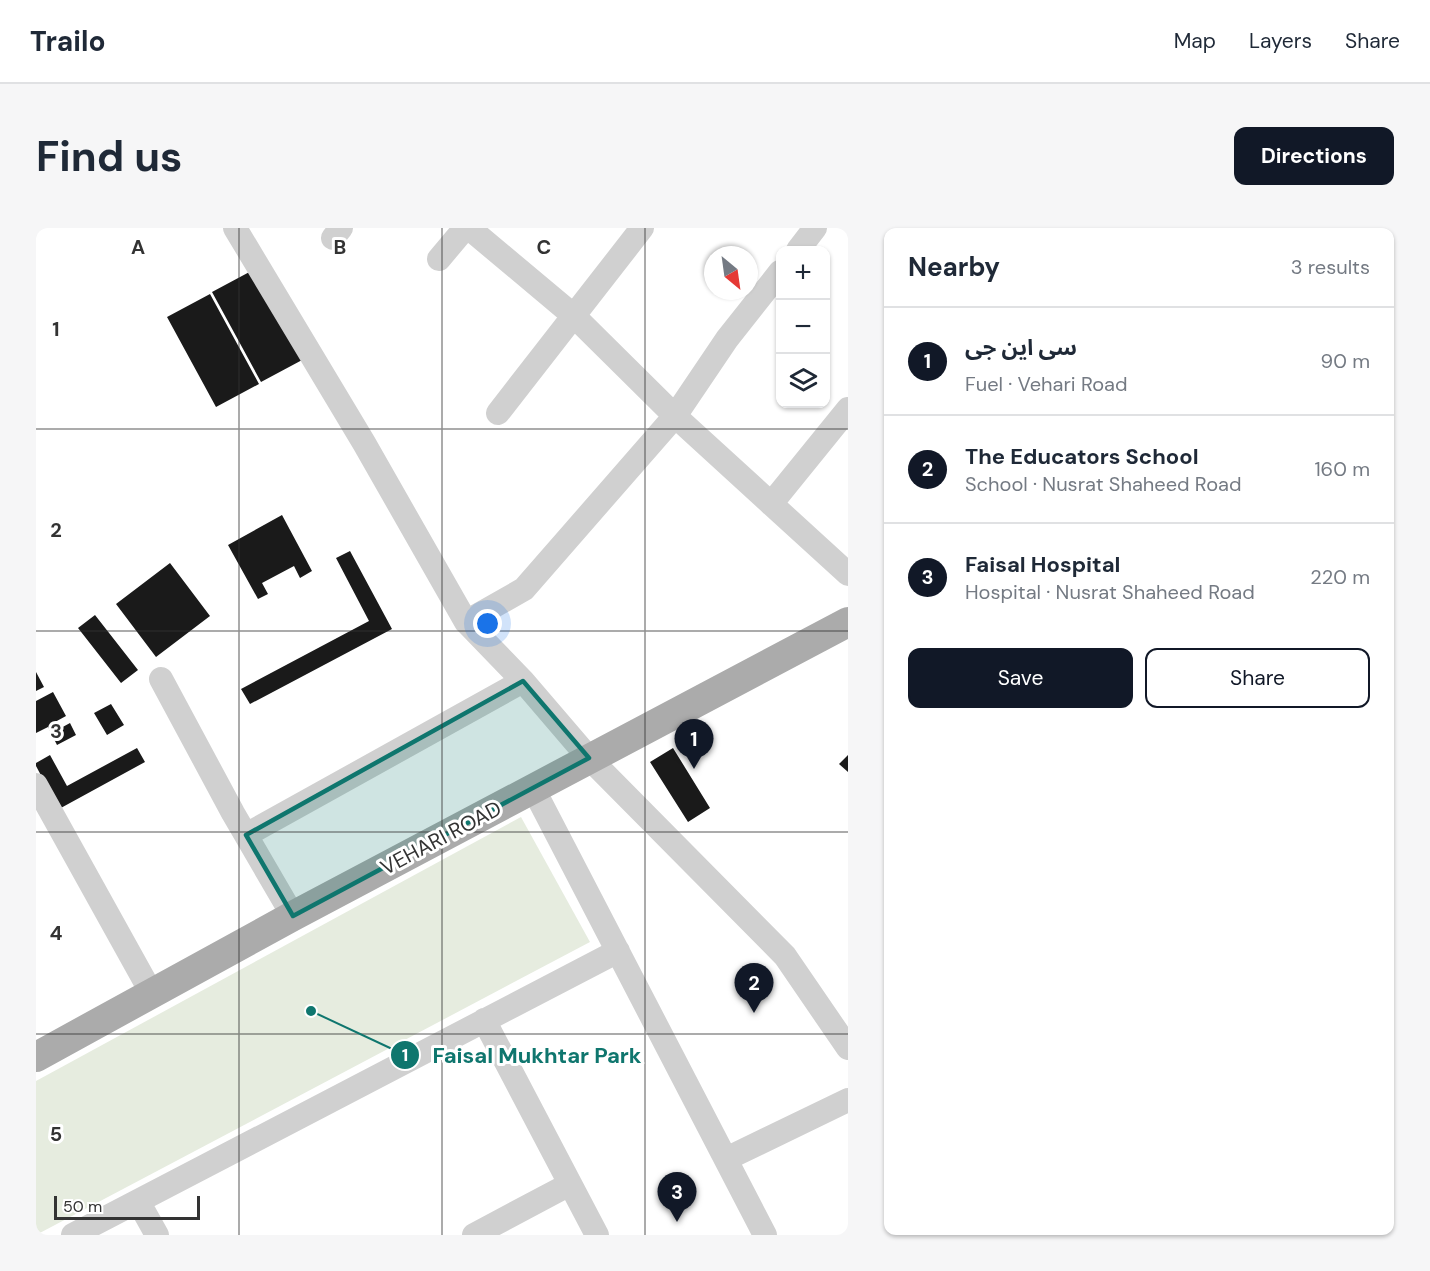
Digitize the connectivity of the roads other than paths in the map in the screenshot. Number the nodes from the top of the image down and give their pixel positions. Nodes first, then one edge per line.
1 (235, 228) edge
2 (467, 228) edge
3 (642, 228) edge
4 (815, 228) edge
5 (801, 246) edge
6 (439, 259) dead end
7 (776, 277) edge
8 (574, 316) junction
9 (848, 409) edge
10 (498, 413) dead end
11 (675, 417) junction
12 (771, 504) junction
13 (848, 574) edge
14 (466, 622) junction
15 (848, 622) edge
16 (160, 679) dead end
17 (523, 681) junction
18 (589, 758) junction
19 (36, 785) edge
20 (534, 790) junction
21 (246, 836) junction
22 (293, 916) junction
23 (618, 951) junction
24 (152, 994) junction
25 (484, 1020) junction
26 (848, 1048) edge
27 (36, 1057) edge
28 (848, 1100) edge
29 (726, 1159) junction
30 (570, 1184) junction
31 (138, 1201) junction
32 (73, 1235) edge
33 (157, 1235) edge
34 (474, 1235) edge
35 (597, 1235) edge
36 (765, 1235) edge

1 - 14 street
2 - 6 street
2 - 8 street
3 - 8 street
4 - 5 street
7 - 11 street
8 - 10 street
8 - 11 street
9 - 12 street
11 - 12 street
11 - 14 street
12 - 13 street
14 - 17 street
15 - 18 main road, VEHARI ROAD
16 - 21 street
17 - 18 street
17 - 21 street
18 - 20 main road, VEHARI ROAD
18 - 26 street
19 - 24 street
20 - 22 main road, VEHARI ROAD
20 - 23 street
21 - 22 street
22 - 24 main road, VEHARI ROAD
23 - 25 street
23 - 29 street
24 - 27 main road, VEHARI ROAD
25 - 30 street
25 - 31 street
28 - 29 street
29 - 36 street
30 - 34 street
30 - 35 street
31 - 32 street
31 - 33 street

